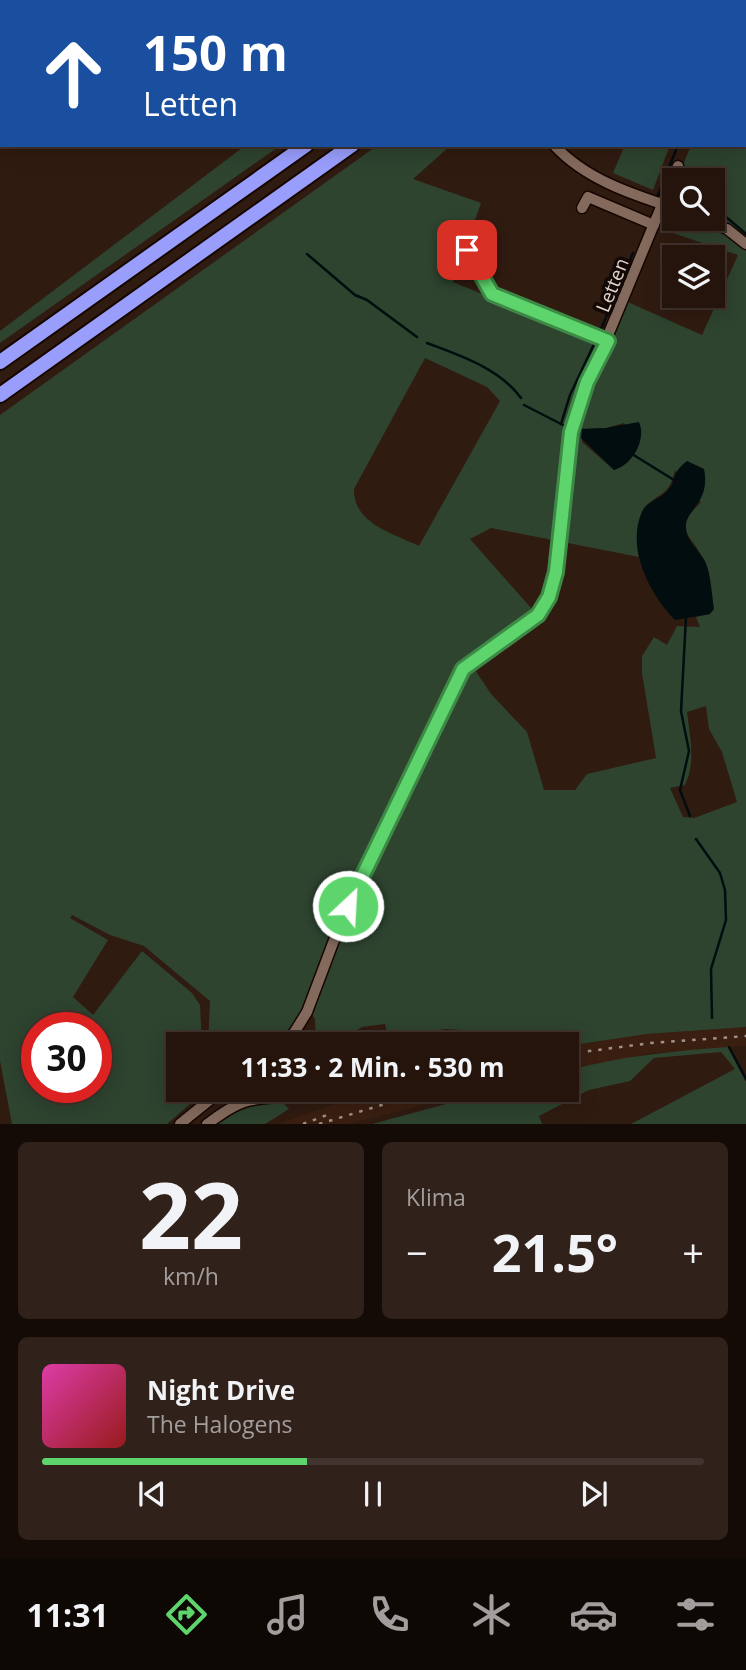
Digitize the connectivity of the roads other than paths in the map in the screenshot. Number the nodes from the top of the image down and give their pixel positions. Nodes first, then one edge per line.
1 (303, 147) edge
2 (349, 147) edge
3 (556, 147) edge
4 (662, 204) joint
5 (582, 208) dead end
6 (654, 225) junction
7 (725, 228) edge
8 (746, 244) edge
9 (467, 250) dead end
10 (608, 341) junction
11 (0, 362) edge
12 (0, 395) edge
13 (294, 1032) edge
14 (207, 1102) edge
15 (245, 1102) edge
16 (180, 1124) edge
17 (207, 1124) edge

1 - 11 highway
2 - 12 highway
3 - 4 street
4 - 6 street, Letten
5 - 6 street
6 - 10 street, Letten
7 - 8 street
9 - 10 street
10 - 13 street, Letten
14 - 16 street
15 - 17 street

